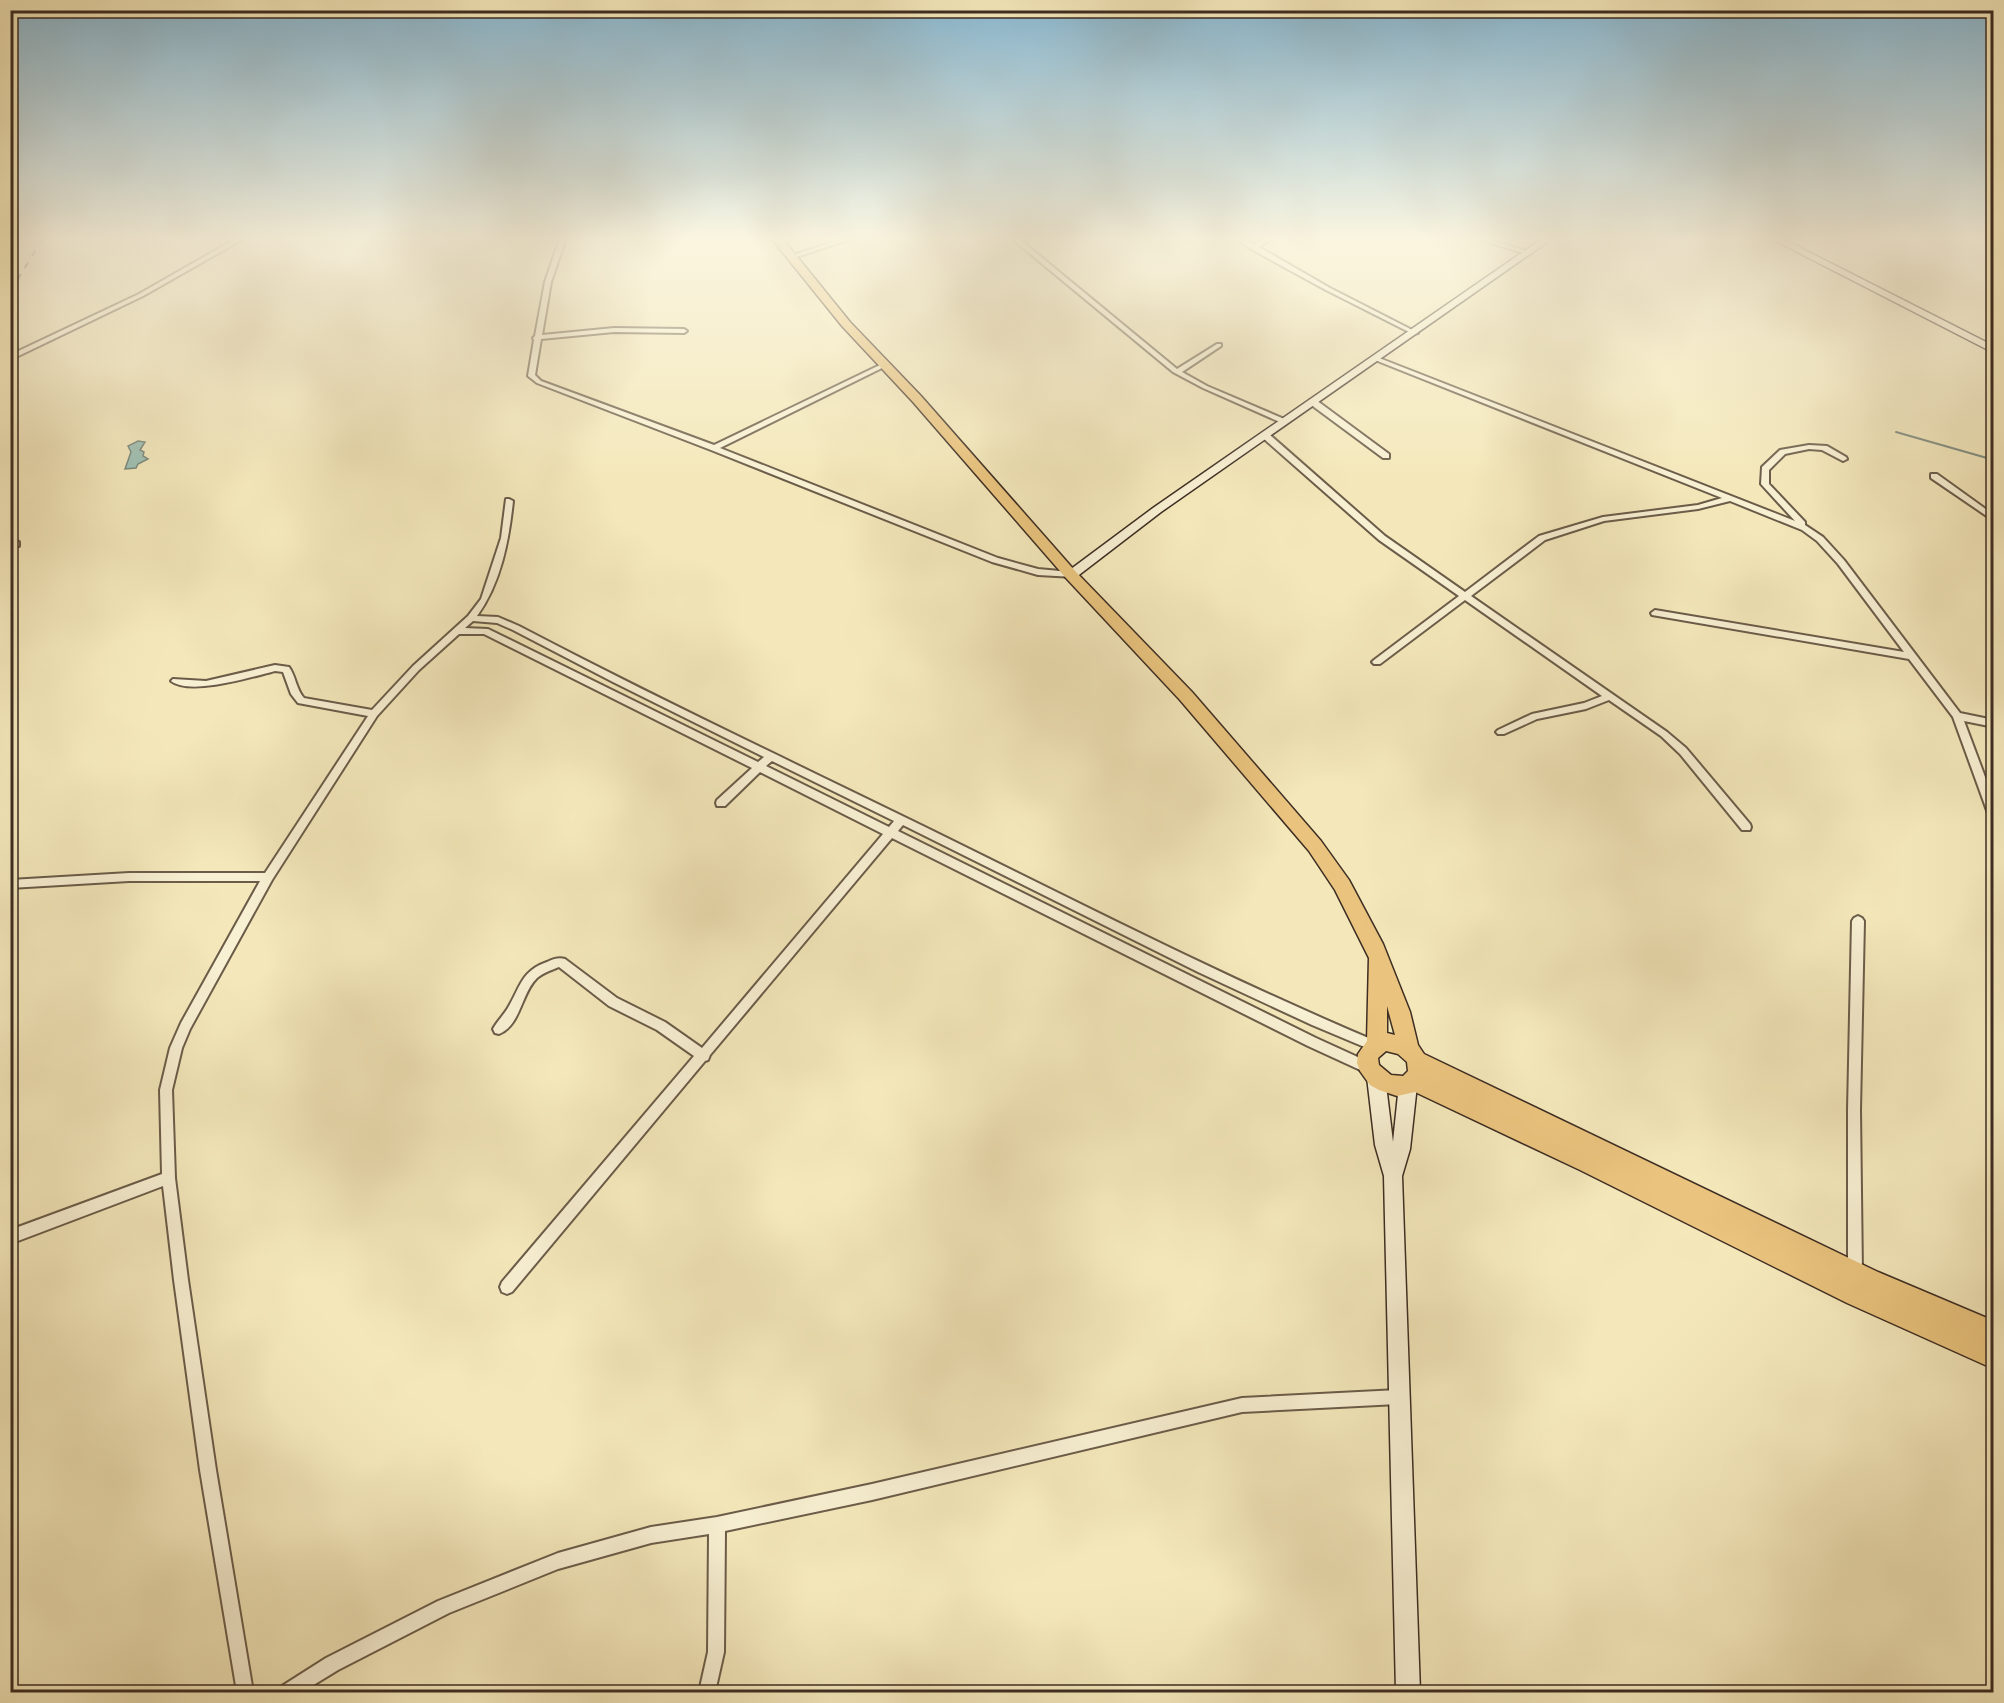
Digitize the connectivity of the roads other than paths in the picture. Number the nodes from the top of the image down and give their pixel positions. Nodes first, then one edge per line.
1 (94, 317) edge
2 (540, 317) edge
3 (841, 317) edge
4 (1111, 317) edge
5 (1386, 317) edge
6 (1437, 317) edge
7 (1930, 317) edge
8 (1941, 317) edge
9 (684, 331) dead end
10 (1415, 333) junction
11 (536, 338) junction
12 (1994, 344) edge
13 (1219, 345) dead end
14 (1994, 350) edge
15 (10, 358) edge
16 (1377, 359) junction
17 (884, 365) junction
18 (1178, 372) junction
19 (1313, 402) junction
20 (1285, 421) junction
21 (1266, 436) junction
22 (714, 448) junction
23 (1386, 456) dead end
24 (1843, 459) dead end
25 (1934, 476) dead end
26 (1732, 498) junction
27 (509, 501) dead end
28 (1994, 519) edge
29 (1805, 528) junction
30 (1071, 574) junction
31 (1465, 597) junction
32 (1655, 613) dead end
33 (471, 618) junction
34 (458, 631) junction
35 (1910, 656) junction
36 (1377, 662) dead end
37 (176, 681) dead end
38 (624, 685) junction
39 (613, 694) junction
40 (1610, 696) junction
41 (374, 714) junction
42 (1957, 716) junction
43 (1994, 724) edge
44 (1501, 732) dead end
45 (771, 756) junction
46 (759, 768) junction
47 (815, 777) junction
48 (804, 789) junction
49 (721, 803) dead end
50 (1994, 816) edge
51 (901, 819) junction
52 (1746, 827) dead end
53 (890, 832) junction
54 (268, 877) junction
55 (10, 884) edge
56 (1858, 921) dead end
57 (1378, 954) junction
58 (499, 1029) dead end
59 (1375, 1045) junction
60 (704, 1056) junction
61 (1412, 1069) junction
62 (1372, 1072) junction
63 (1393, 1176) junction
64 (169, 1178) junction
65 (10, 1237) edge
66 (1855, 1273) junction
67 (507, 1287) dead end
68 (1994, 1333) edge
69 (1994, 1357) edge
70 (1398, 1397) junction
71 (717, 1525) junction
72 (245, 1692) edge
73 (288, 1692) edge
74 (707, 1692) edge
75 (1408, 1692) edge

1 - 15 street
2 - 11 street
3 - 17 main road
4 - 18 street
5 - 10 street
6 - 10 street
7 - 14 street
8 - 12 street
9 - 11 street
10 - 16 street
11 - 22 street
13 - 18 street
16 - 19 street
16 - 26 street
17 - 22 street
17 - 30 main road
18 - 20 street
19 - 20 street
19 - 23 street
20 - 21 street
21 - 30 street
21 - 31 street
22 - 30 street
24 - 29 street
25 - 28 street
26 - 29 street
26 - 31 street
27 - 33 street
29 - 35 street
30 - 57 main road
31 - 36 street
31 - 40 street
32 - 35 street
33 - 34 street
33 - 38 street
34 - 39 street
34 - 41 street
35 - 42 street
37 - 41 street
38 - 39 street
38 - 45 street
39 - 46 street
40 - 44 street
40 - 52 street
41 - 54 street
42 - 43 street
42 - 50 street
45 - 46 street
45 - 47 street
46 - 48 street
46 - 49 street
47 - 48 street
47 - 51 street
48 - 53 street
51 - 53 street
51 - 59 street
53 - 60 street
53 - 62 street
54 - 55 street
54 - 64 street
56 - 66 street
57 - 59 main road
57 - 61 main road
58 - 60 street
59 - 61 main road
59 - 62 main road
60 - 67 street
61 - 62 main road
61 - 63 street
61 - 66 main road
61 - 69 main road
62 - 63 street
63 - 70 street
64 - 65 street
64 - 72 street
66 - 68 main road
70 - 71 street
70 - 75 street
71 - 73 street
71 - 74 street

